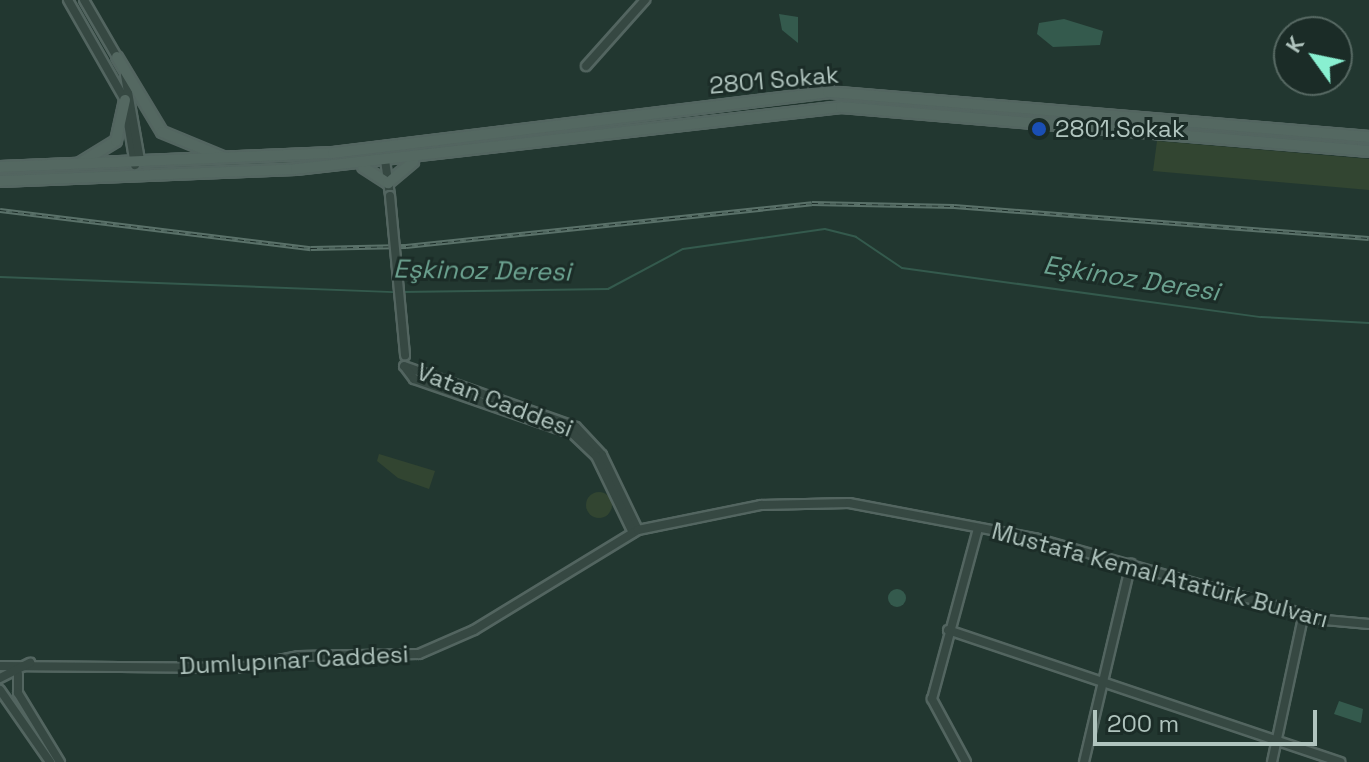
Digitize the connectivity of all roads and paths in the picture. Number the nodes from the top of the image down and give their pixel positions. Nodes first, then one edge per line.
1 (68, 0) edge
2 (84, 0) edge
3 (645, 0) edge
4 (117, 57) junction
5 (586, 66) dead end
6 (125, 100) junction
7 (1369, 137) edge
8 (383, 146) junction
9 (457, 151) junction
10 (1369, 151) edge
11 (232, 160) junction
12 (385, 160) junction
13 (68, 166) junction
14 (137, 166) junction
15 (0, 167) edge
16 (296, 169) junction
17 (158, 178) junction
18 (0, 181) edge
19 (14, 181) junction
20 (388, 183) junction
21 (761, 505) joint
22 (978, 528) junction
23 (636, 532) junction
24 (1131, 563) junction
25 (1304, 613) junction
26 (1369, 624) edge
27 (948, 630) junction
28 (31, 663) junction
29 (0, 666) edge
30 (18, 674) junction
31 (0, 678) edge
32 (1106, 683) junction
33 (0, 690) edge
34 (1278, 740) junction
35 (50, 762) edge
36 (60, 762) edge
37 (966, 762) edge
38 (1084, 762) edge
39 (1272, 762) edge
40 (1340, 762) edge

1 - 6 street
2 - 4 street
3 - 5 street
4 - 11 main road
4 - 14 street
6 - 13 main road
6 - 14 street
7 - 8 main road, 2801 Sokak
8 - 11 main road, 2801 Sokak
8 - 12 main road
9 - 10 main road, 2801 Sokak
9 - 12 main road, 2801 Sokak
9 - 20 main road
11 - 14 main road, 2801 Sokak
12 - 16 main road, 2801 Sokak
12 - 20 street
13 - 14 main road
13 - 15 main road
14 - 17 main road
14 - 19 main road
16 - 17 main road
16 - 20 main road
17 - 19 main road
18 - 19 main road
20 - 23 street, Vatan Caddesi, bridge
21 - 22 street, Mustafa Kemal Atatürk Bulvarı
21 - 23 street, Dumlupınar Caddesi
22 - 24 street, Mustafa Kemal Atatürk Bulvarı
22 - 27 street
23 - 28 street, Dumlupınar Caddesi
24 - 25 street, Mustafa Kemal Atatürk Bulvarı
24 - 32 street
25 - 26 street, Mustafa Kemal Atatürk Bulvarı
25 - 34 street
27 - 32 street
27 - 37 street
28 - 29 street, Dumlupınar Caddesi
28 - 30 street
30 - 31 street
30 - 36 street
32 - 34 street
32 - 38 street
33 - 35 street
34 - 39 street
34 - 40 street

